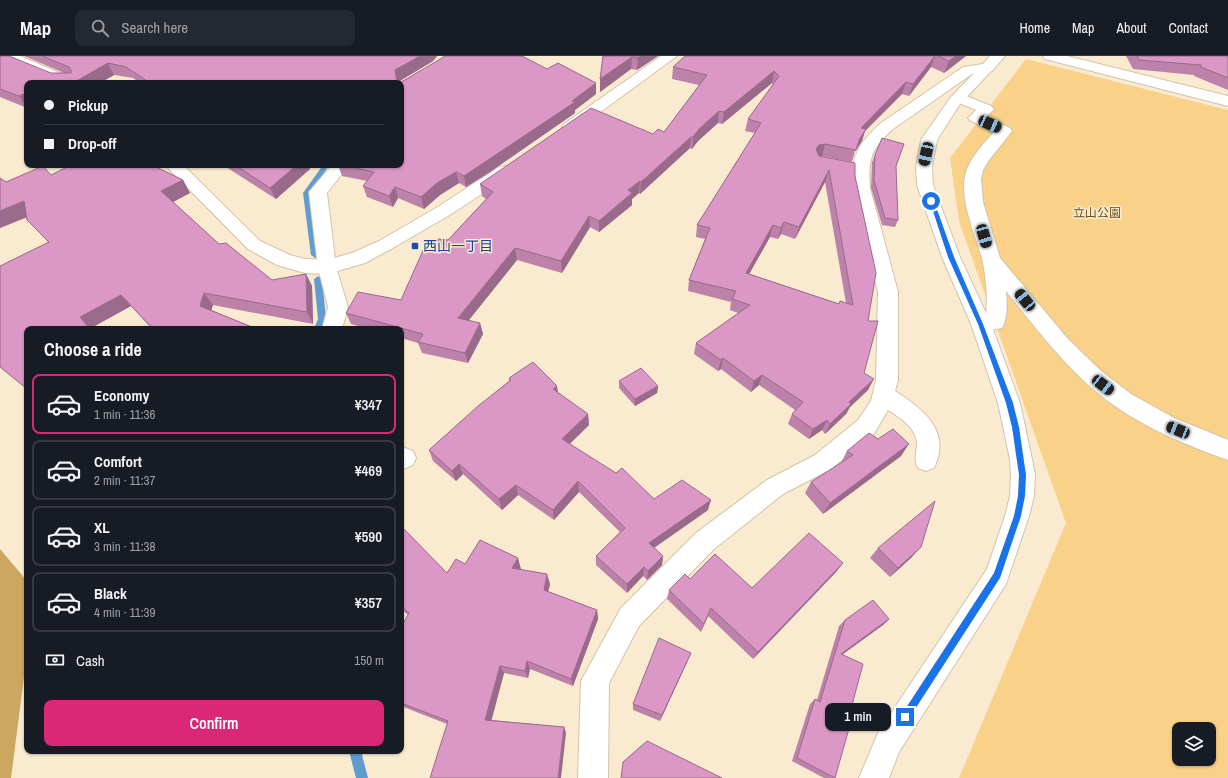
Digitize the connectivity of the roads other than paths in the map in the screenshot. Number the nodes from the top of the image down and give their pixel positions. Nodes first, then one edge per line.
1 (7, 56) edge
2 (670, 56) edge
3 (1050, 56) edge
4 (992, 62) edge
5 (64, 80) edge
6 (959, 98) junction
7 (1228, 101) edge
8 (554, 138) edge
9 (516, 164) edge
10 (176, 168) edge
11 (338, 168) edge
12 (992, 261) junction
13 (327, 267) junction
14 (980, 324) junction
15 (333, 326) edge
16 (883, 396) junction
17 (1228, 450) edge
18 (926, 461) dead end
19 (593, 778) edge
20 (874, 778) edge

1 - 5 street
2 - 8 street
3 - 7 street
4 - 6 street
4 - 16 street
6 - 12 street
6 - 14 street
9 - 13 street
10 - 13 street
11 - 13 street
12 - 14 street
12 - 17 street
13 - 15 street
14 - 20 street
16 - 18 street
16 - 19 street

